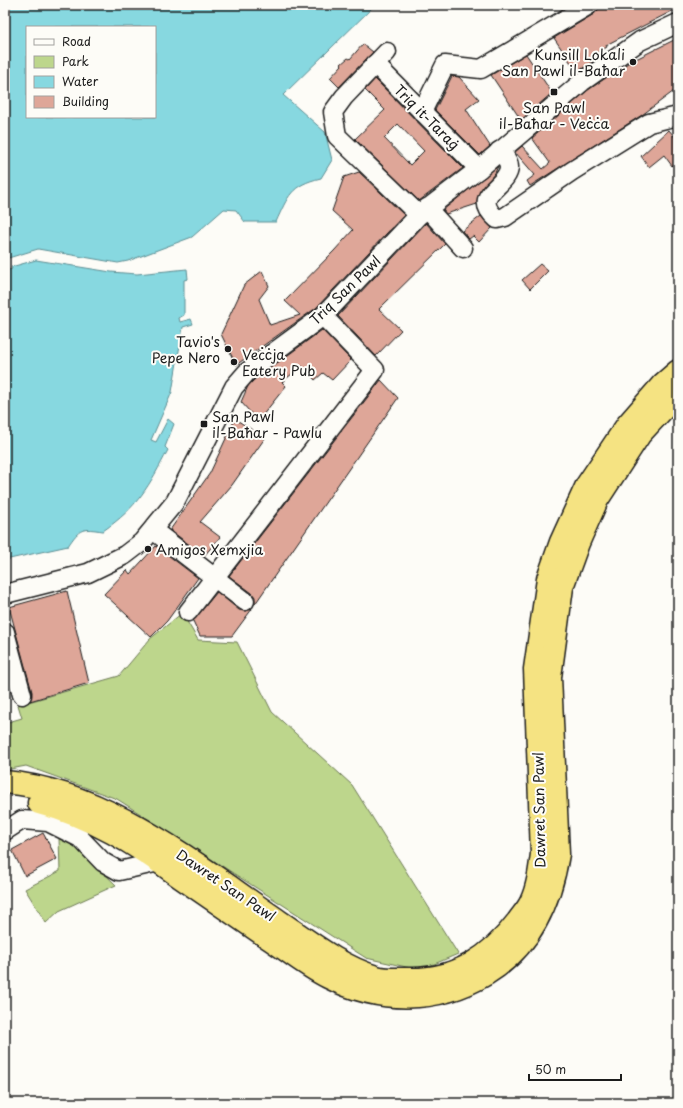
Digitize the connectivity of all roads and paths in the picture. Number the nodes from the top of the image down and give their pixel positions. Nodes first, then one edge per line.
1 (589, 5) edge
2 (678, 23) edge
3 (422, 112) junction
4 (678, 116) edge
5 (499, 151) junction
6 (479, 169) junction
7 (423, 211) junction
8 (463, 248) dead end
9 (323, 316) junction
10 (678, 371) edge
11 (678, 393) edge
12 (153, 530) junction
13 (215, 579) junction
14 (5, 594) edge
15 (245, 601) dead end
16 (188, 612) dead end
17 (5, 632) edge
18 (22, 695) dead end
19 (5, 782) edge
20 (5, 797) edge
21 (125, 820) junction
22 (5, 831) edge
23 (132, 844) junction
24 (104, 862) junction
25 (159, 862) junction

1 - 3 street
2 - 5 street, Triq San Pawl
3 - 6 street, Triq it-Taraġ
3 - 7 street, Triq it-Taraġ
4 - 5 street
5 - 6 street, Triq San Pawl
6 - 7 street, Triq San Pawl
7 - 8 street
7 - 9 street, Triq San Pawl
9 - 12 street, Triq San Pawl
9 - 13 street
10 - 21 highway, Dawret San Pawl
11 - 25 highway, Dawret San Pawl
12 - 13 street
12 - 14 street, Triq San Pawl
13 - 15 street
13 - 16 street
17 - 18 street
19 - 21 highway, Dawret San Pawl
20 - 23 highway, Dawret San Pawl
21 - 25 street, Dawret San Pawl
22 - 24 street
23 - 24 street
23 - 25 highway, Dawret San Pawl
24 - 25 street

